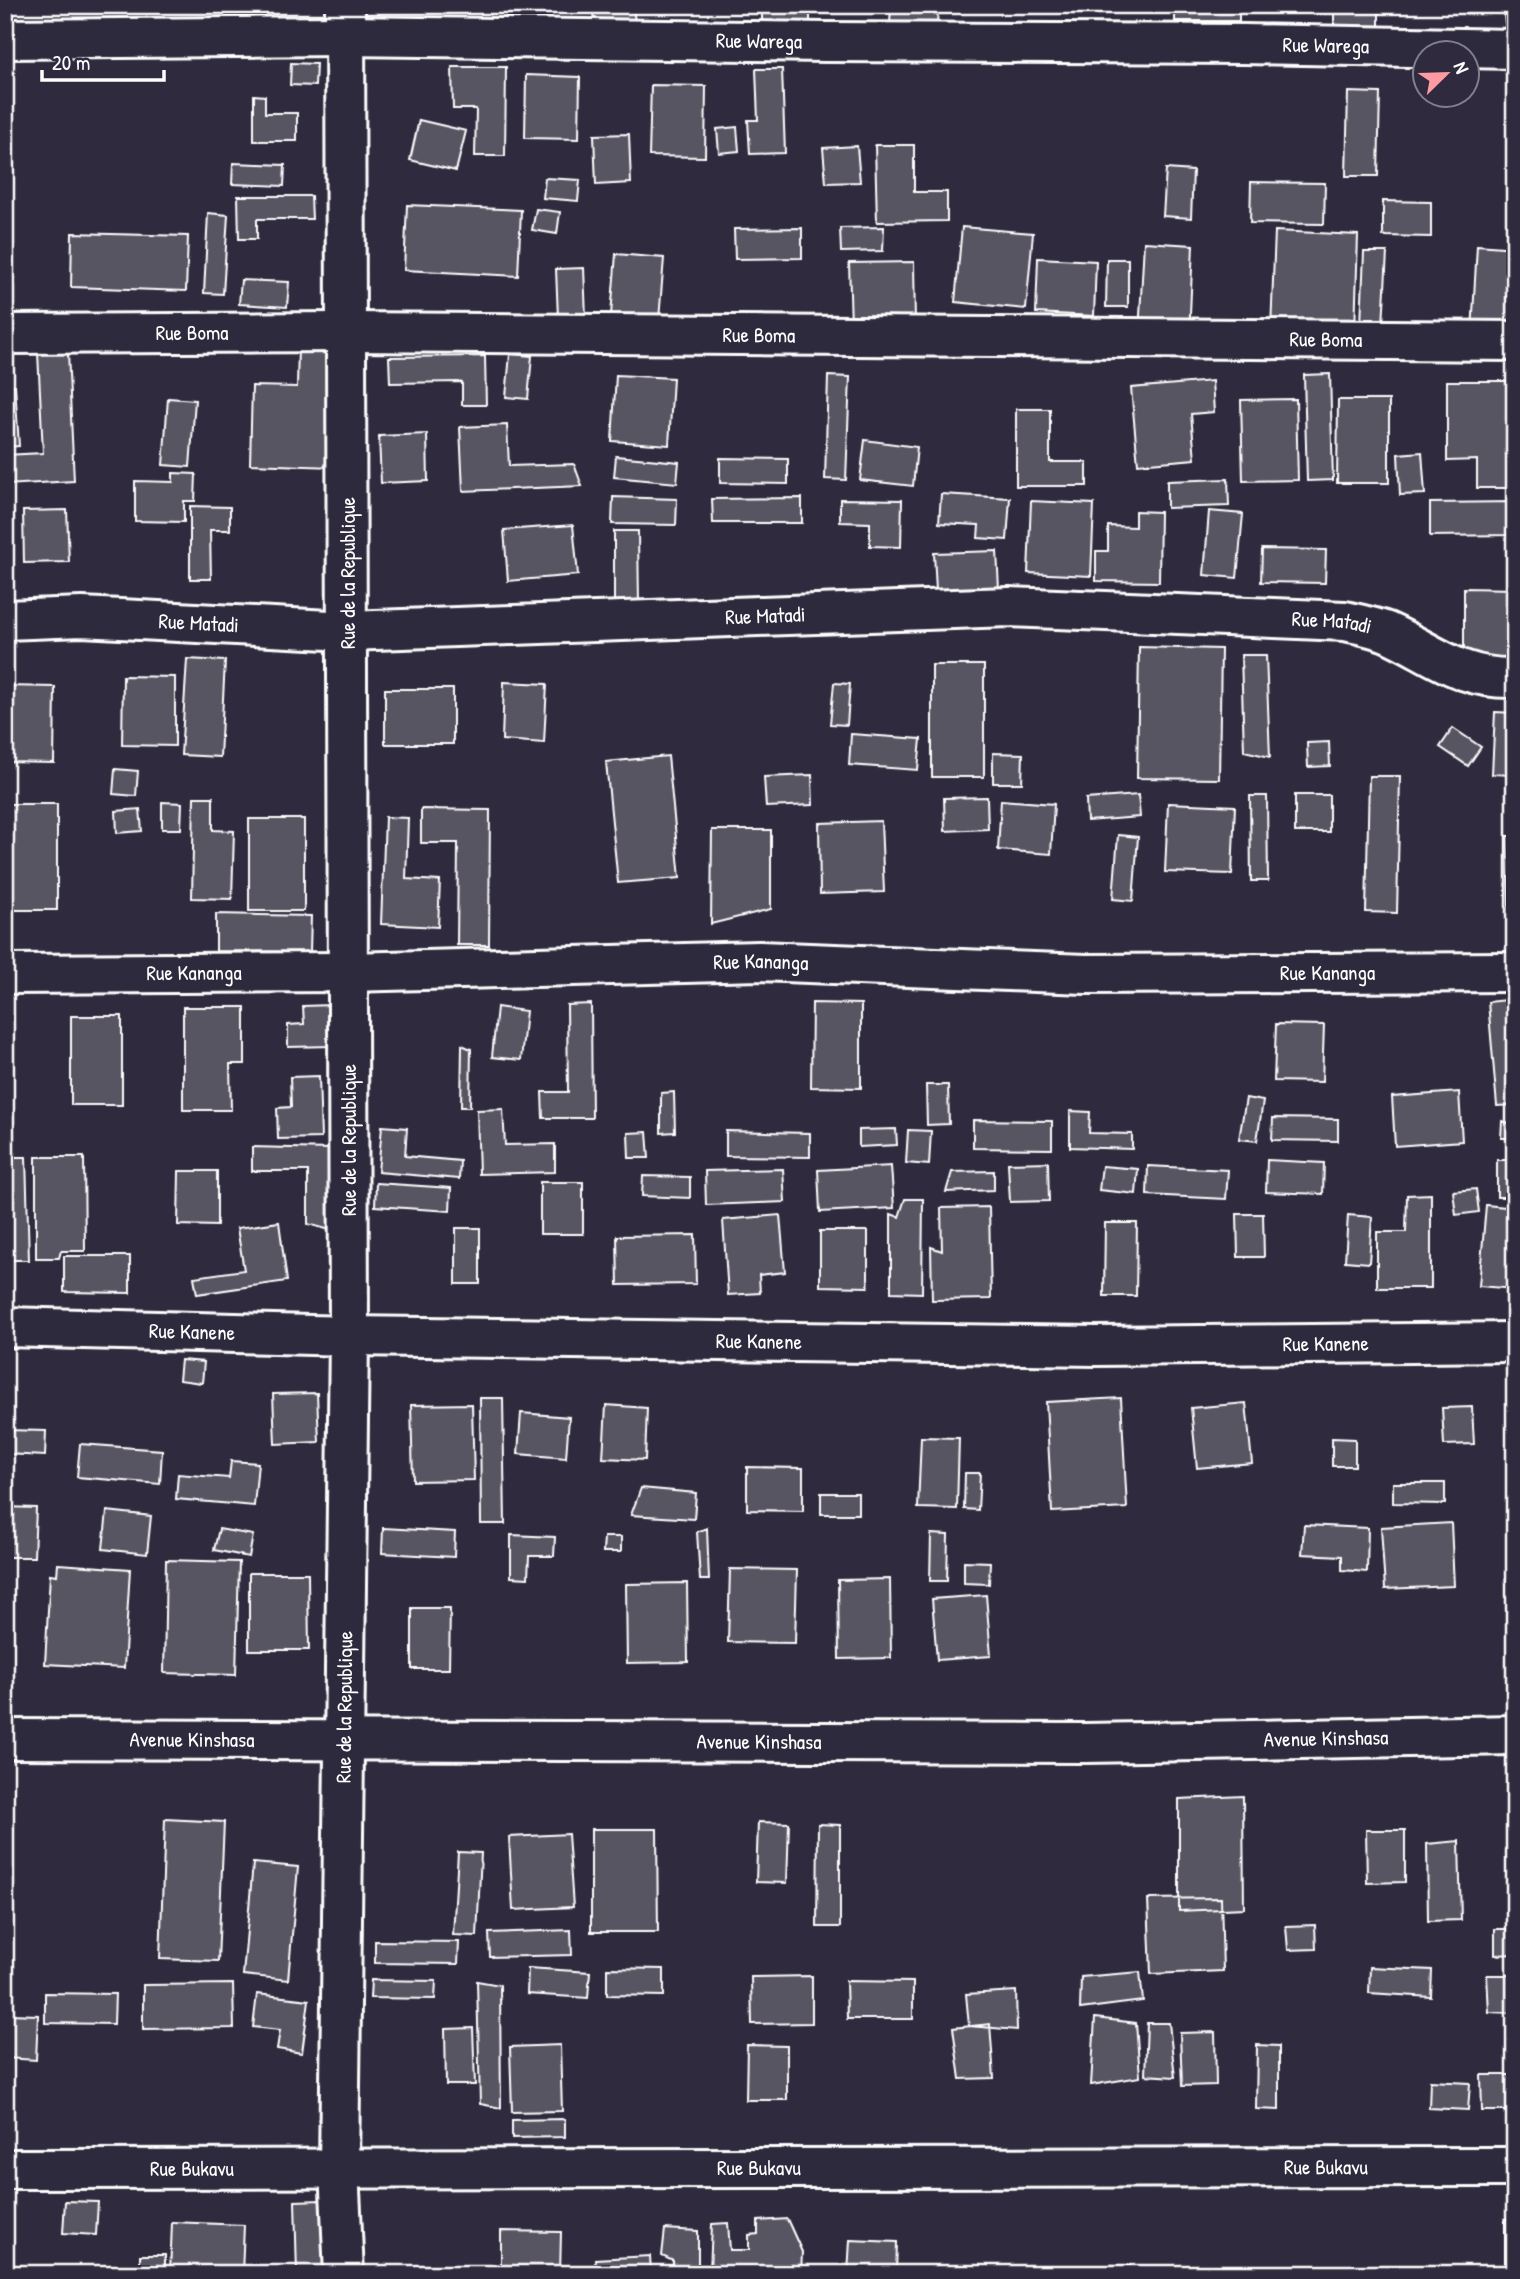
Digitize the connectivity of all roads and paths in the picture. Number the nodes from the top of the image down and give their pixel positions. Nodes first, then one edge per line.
1 (345, 20) edge
2 (5, 39) edge
3 (1515, 49) edge
4 (347, 332) junction
5 (5, 334) edge
6 (1515, 341) edge
7 (5, 620) edge
8 (348, 631) junction
9 (1515, 678) edge
10 (349, 972) junction
11 (1515, 972) edge
12 (5, 974) edge
13 (5, 1327) edge
14 (349, 1336) junction
15 (1515, 1342) edge
16 (1515, 1735) edge
17 (5, 1739) edge
18 (344, 1741) junction
19 (1515, 2167) edge
20 (5, 2169) edge
21 (339, 2169) junction
22 (344, 2274) edge

1 - 2 street, Rue Warega
1 - 3 street, Rue Warega
1 - 4 street, Rue de la Republique
4 - 5 street, Rue Boma
4 - 6 street, Rue Boma
4 - 8 street, Rue de la Republique
7 - 8 street, Rue Matadi
8 - 9 street, Rue Matadi
8 - 10 street, Rue de la Republique
10 - 11 street, Rue Kananga
10 - 12 street, Rue Kananga
10 - 14 street, Rue de la Republique
13 - 14 street, Rue Kanene
14 - 15 street, Rue Kanene
14 - 18 street, Rue de la Republique
16 - 18 street, Avenue Kinshasa
17 - 18 street, Avenue Kinshasa
18 - 21 street, Rue de la Republique
19 - 21 street, Rue Bukavu
20 - 21 street, Rue Bukavu
21 - 22 street, Rue de la Republique

